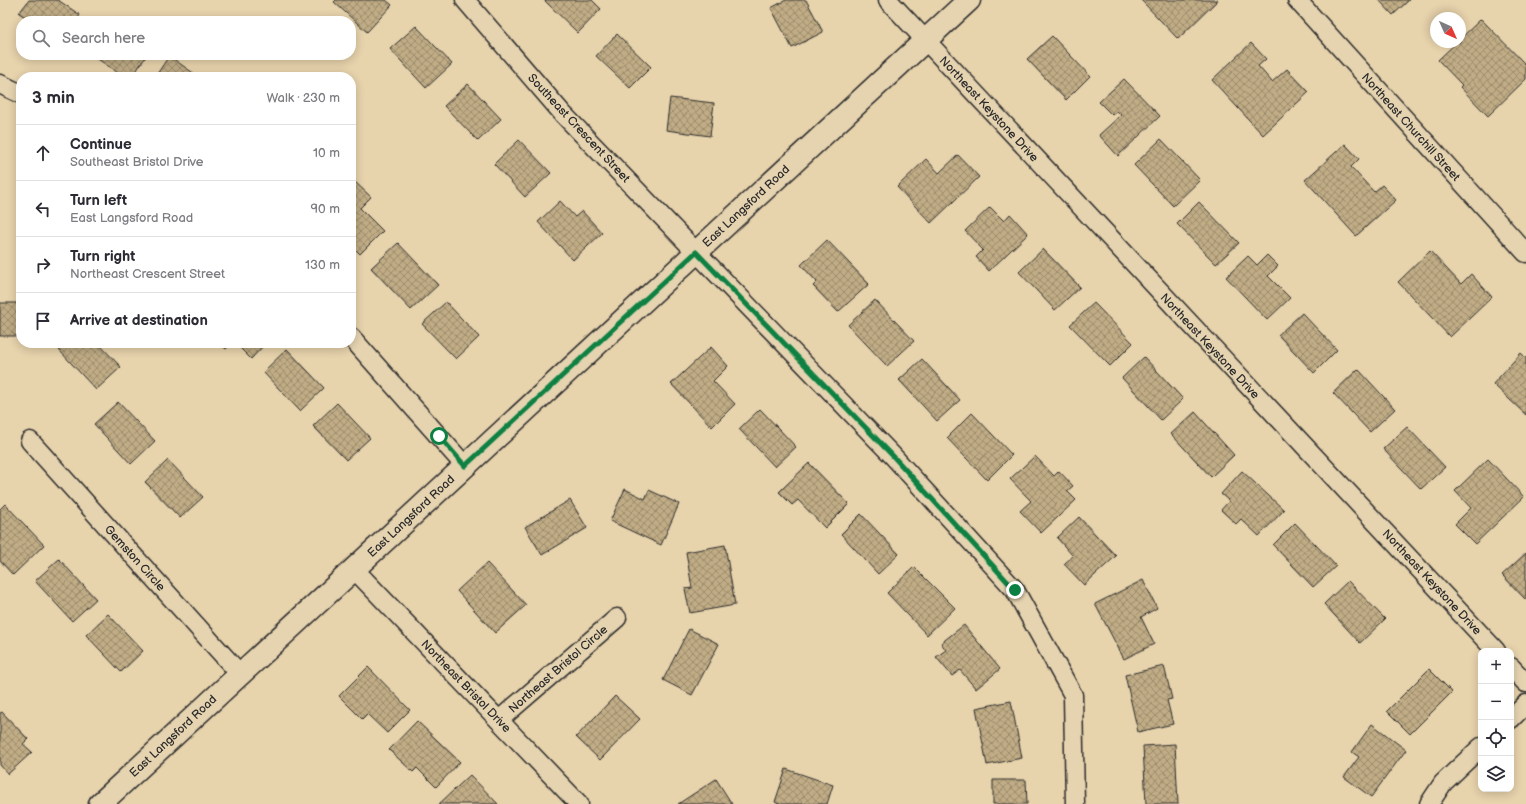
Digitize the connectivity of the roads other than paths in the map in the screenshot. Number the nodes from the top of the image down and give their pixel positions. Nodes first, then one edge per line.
1 (465, 0) edge
2 (888, 0) edge
3 (969, 0) edge
4 (1297, 0) edge
5 (925, 40) junction
6 (0, 84) edge
7 (16, 92) edge
8 (696, 252) junction
9 (1526, 253) edge
10 (356, 343) edge
11 (30, 441) dead end
12 (465, 466) junction
13 (354, 569) junction
14 (617, 618) dead end
15 (1493, 648) edge
16 (1514, 670) edge
17 (240, 674) junction
18 (1526, 683) edge
19 (1526, 704) edge
20 (1514, 715) edge
21 (499, 720) junction
22 (1478, 750) edge
23 (100, 804) edge
24 (578, 804) edge
25 (1076, 804) edge
26 (1429, 804) edge

1 - 8 street, Southeast Crescent Street
2 - 5 street, Northeast Keystone Drive
3 - 5 street, East Langsford Road
4 - 9 street, Northeast Churchill Street
5 - 8 street, East Langsford Road
5 - 15 street, Northeast Keystone Drive
6 - 7 street
8 - 12 street, East Langsford Road
8 - 25 street, Southeast Crescent Street
10 - 12 street
11 - 17 street, Gemston Circle
12 - 13 street, East Langsford Road
13 - 17 street, East Langsford Road
13 - 21 street, Northeast Bristol Drive
14 - 21 street, Northeast Bristol Circle
16 - 18 street
17 - 23 street, East Langsford Road
19 - 20 street
21 - 24 street, Northeast Bristol Drive
22 - 26 street

